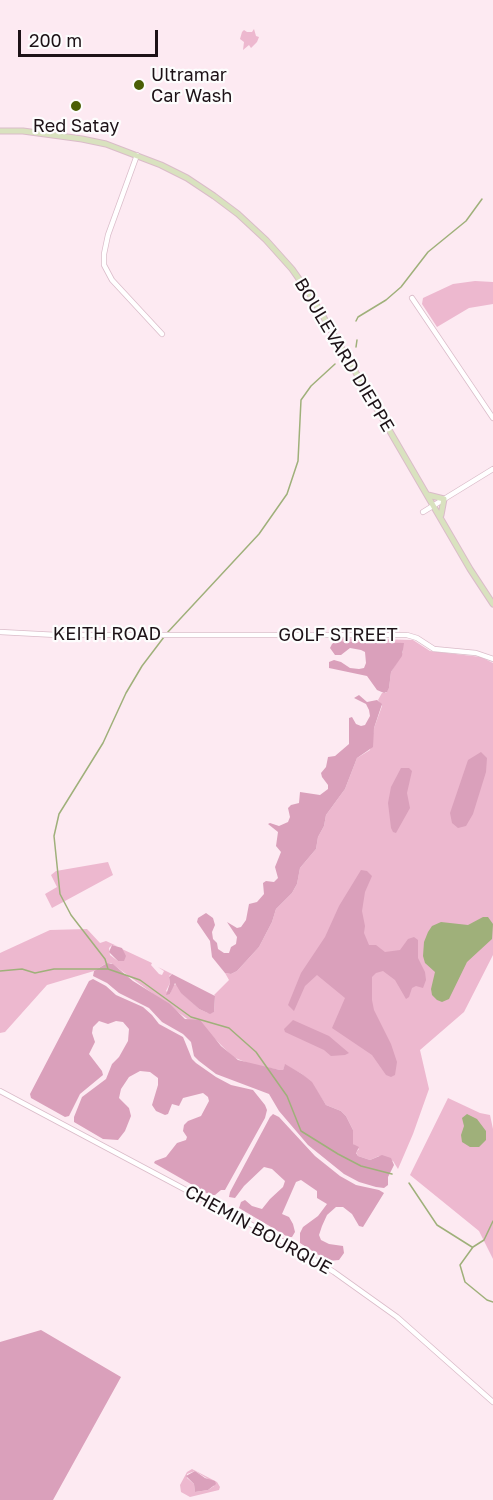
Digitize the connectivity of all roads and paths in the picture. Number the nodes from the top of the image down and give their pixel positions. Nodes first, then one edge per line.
1 (0, 131) edge
2 (137, 155) junction
3 (412, 297) dead end
4 (162, 334) dead end
5 (493, 418) edge
6 (493, 469) edge
7 (428, 495) junction
8 (444, 499) junction
9 (434, 505) junction
10 (423, 512) dead end
11 (441, 517) junction
12 (493, 604) edge
13 (0, 632) edge
14 (214, 634) joint
15 (493, 659) edge
16 (0, 1091) edge
17 (493, 1402) edge

1 - 2 main road, BOULEVARD DIEPPE
2 - 4 street
2 - 7 main road, BOULEVARD DIEPPE
3 - 5 street
6 - 8 street
7 - 8 main road
7 - 9 main road, BOULEVARD DIEPPE
8 - 9 street
8 - 11 main road
9 - 10 street
9 - 11 main road, BOULEVARD DIEPPE
11 - 12 main road, BOULEVARD DIEPPE
13 - 14 street, KEITH ROAD
14 - 15 street, GOLF STREET
16 - 17 street, CHEMIN BOURQUE

